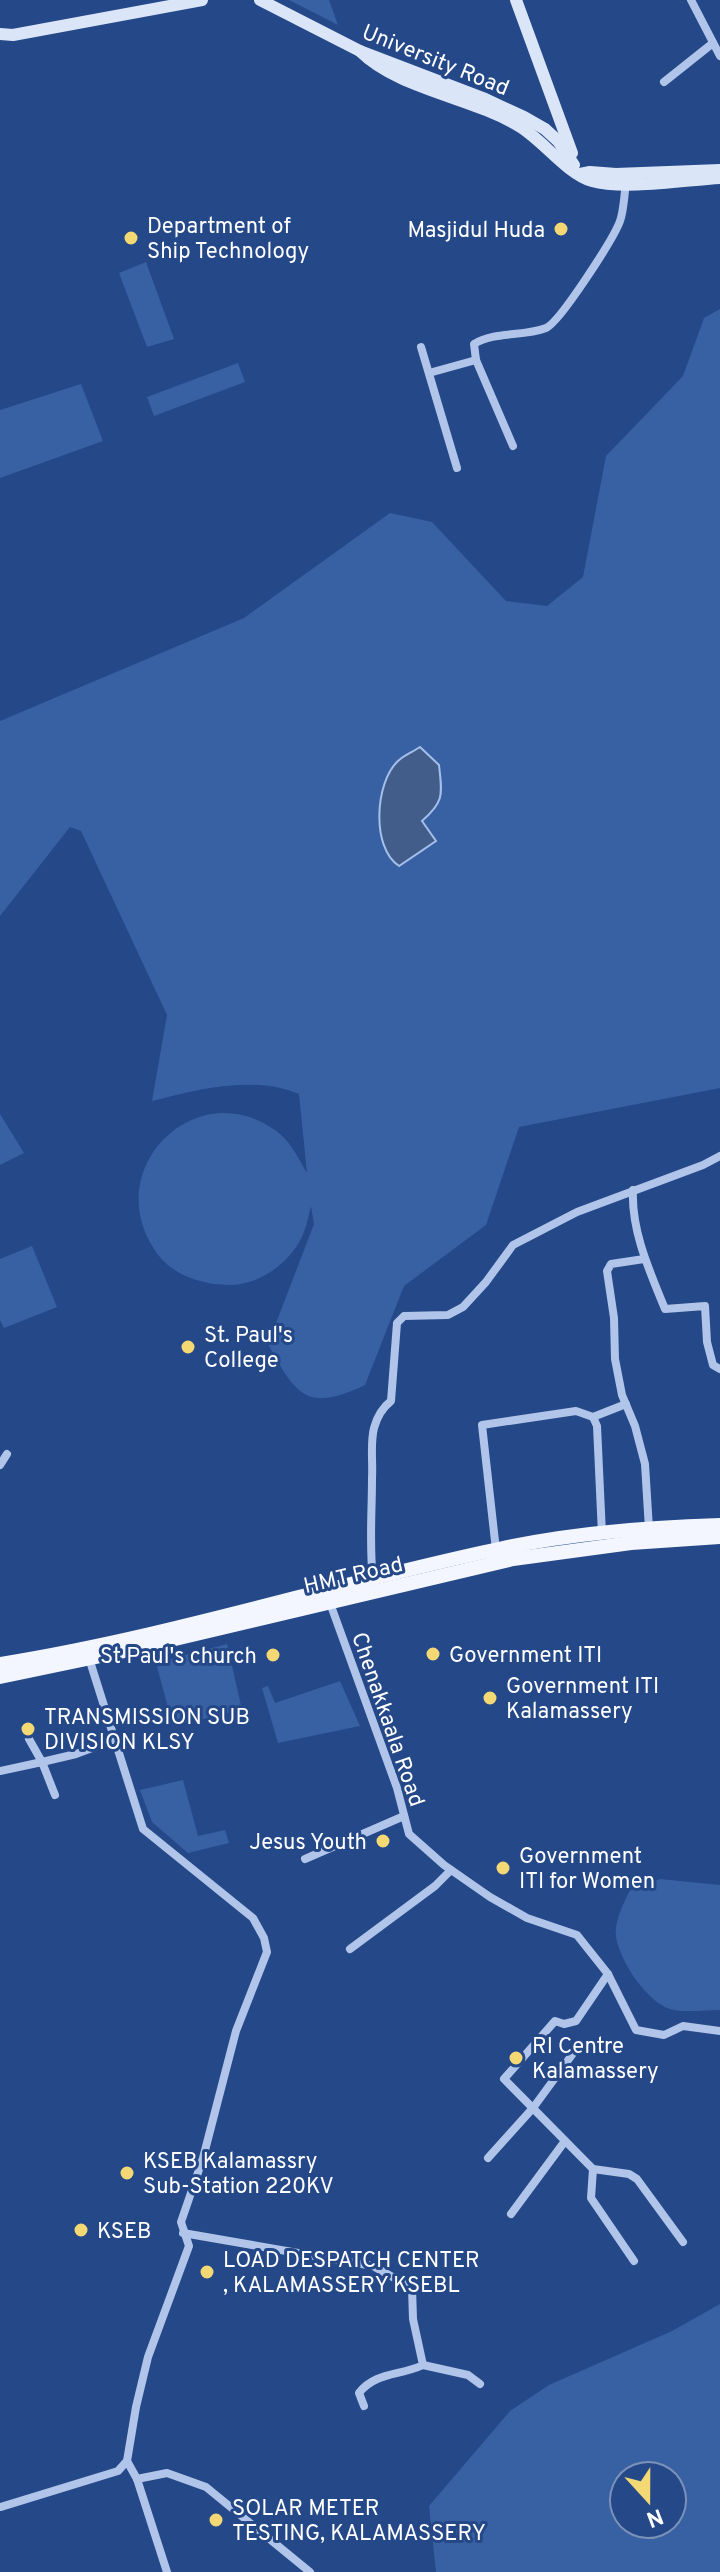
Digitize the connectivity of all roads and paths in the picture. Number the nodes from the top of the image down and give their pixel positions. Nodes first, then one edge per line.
1 (202, 0) edge
2 (260, 0) edge
3 (516, 0) edge
4 (691, 0) edge
5 (0, 34) edge
6 (713, 43) junction
7 (720, 56) edge
8 (664, 82) dead end
9 (720, 170) edge
10 (580, 174) junction
11 (602, 178) junction
12 (720, 178) edge
13 (626, 184) junction
14 (421, 347) dead end
15 (476, 360) junction
16 (429, 373) junction
17 (513, 446) dead end
18 (457, 468) dead end
19 (720, 1156) edge
20 (633, 1190) junction
21 (644, 1259) junction
22 (720, 1369) edge
23 (626, 1404) junction
24 (593, 1417) junction
25 (7, 1454) dead end
26 (0, 1465) edge
27 (720, 1525) edge
28 (649, 1530) junction
29 (602, 1534) junction
30 (720, 1537) edge
31 (496, 1550) junction
32 (436, 1571) junction
33 (373, 1580) junction
34 (330, 1603) junction
35 (296, 1604) junction
36 (88, 1653) junction
37 (0, 1664) edge
38 (0, 1677) edge
39 (29, 1739) dead end
40 (116, 1739) junction
41 (42, 1762) junction
42 (0, 1771) edge
43 (55, 1795) dead end
44 (404, 1816) junction
45 (305, 1859) dead end
46 (451, 1870) junction
47 (350, 1949) dead end
48 (608, 1974) junction
49 (720, 2031) edge
50 (577, 2048) dead end
51 (533, 2108) junction
52 (565, 2141) junction
53 (488, 2158) dead end
54 (593, 2169) junction
55 (511, 2214) dead end
56 (183, 2233) junction
57 (683, 2242) dead end
58 (634, 2261) dead end
59 (423, 2365) junction
60 (480, 2384) dead end
61 (364, 2406) dead end
62 (127, 2461) junction
63 (137, 2479) junction
64 (1, 2507) edge
65 (167, 2572) edge
66 (310, 2572) edge

1 - 5 street
2 - 10 street, University Road
3 - 10 street
4 - 6 street
6 - 7 street
6 - 8 street
9 - 11 street
10 - 11 street
11 - 13 street
12 - 13 street
13 - 15 street
14 - 16 street
15 - 16 street
15 - 17 street
16 - 18 street
19 - 20 street
20 - 21 street
20 - 33 street
21 - 22 street
21 - 23 street
23 - 24 street
23 - 28 street
24 - 29 street
24 - 31 street
25 - 26 street
27 - 28 main road, HMT Road
28 - 29 main road, HMT Road
29 - 31 main road, HMT Road
30 - 32 main road, HMT Road
31 - 32 main road, HMT Road
32 - 33 main road, HMT Road
32 - 34 main road, HMT Road
33 - 35 main road, HMT Road
34 - 35 main road, HMT Road
34 - 44 street, Chenakkaala Road
35 - 36 main road, HMT Road
36 - 37 main road, HMT Road
36 - 38 main road, HMT Road
36 - 40 street
39 - 41 street
40 - 41 street
40 - 56 street
41 - 42 street
41 - 43 street
44 - 45 street
44 - 46 street, Chenakkaala Road
46 - 47 street
46 - 48 street, Chenakkaala Road
48 - 49 street, Chenakkaala Road
48 - 51 street
50 - 51 street
51 - 52 street
51 - 53 street
52 - 54 street
52 - 55 street
54 - 57 street
54 - 58 street
56 - 59 street
56 - 62 street
59 - 60 street
59 - 61 street
62 - 63 street
62 - 64 street
63 - 65 street
63 - 66 street

